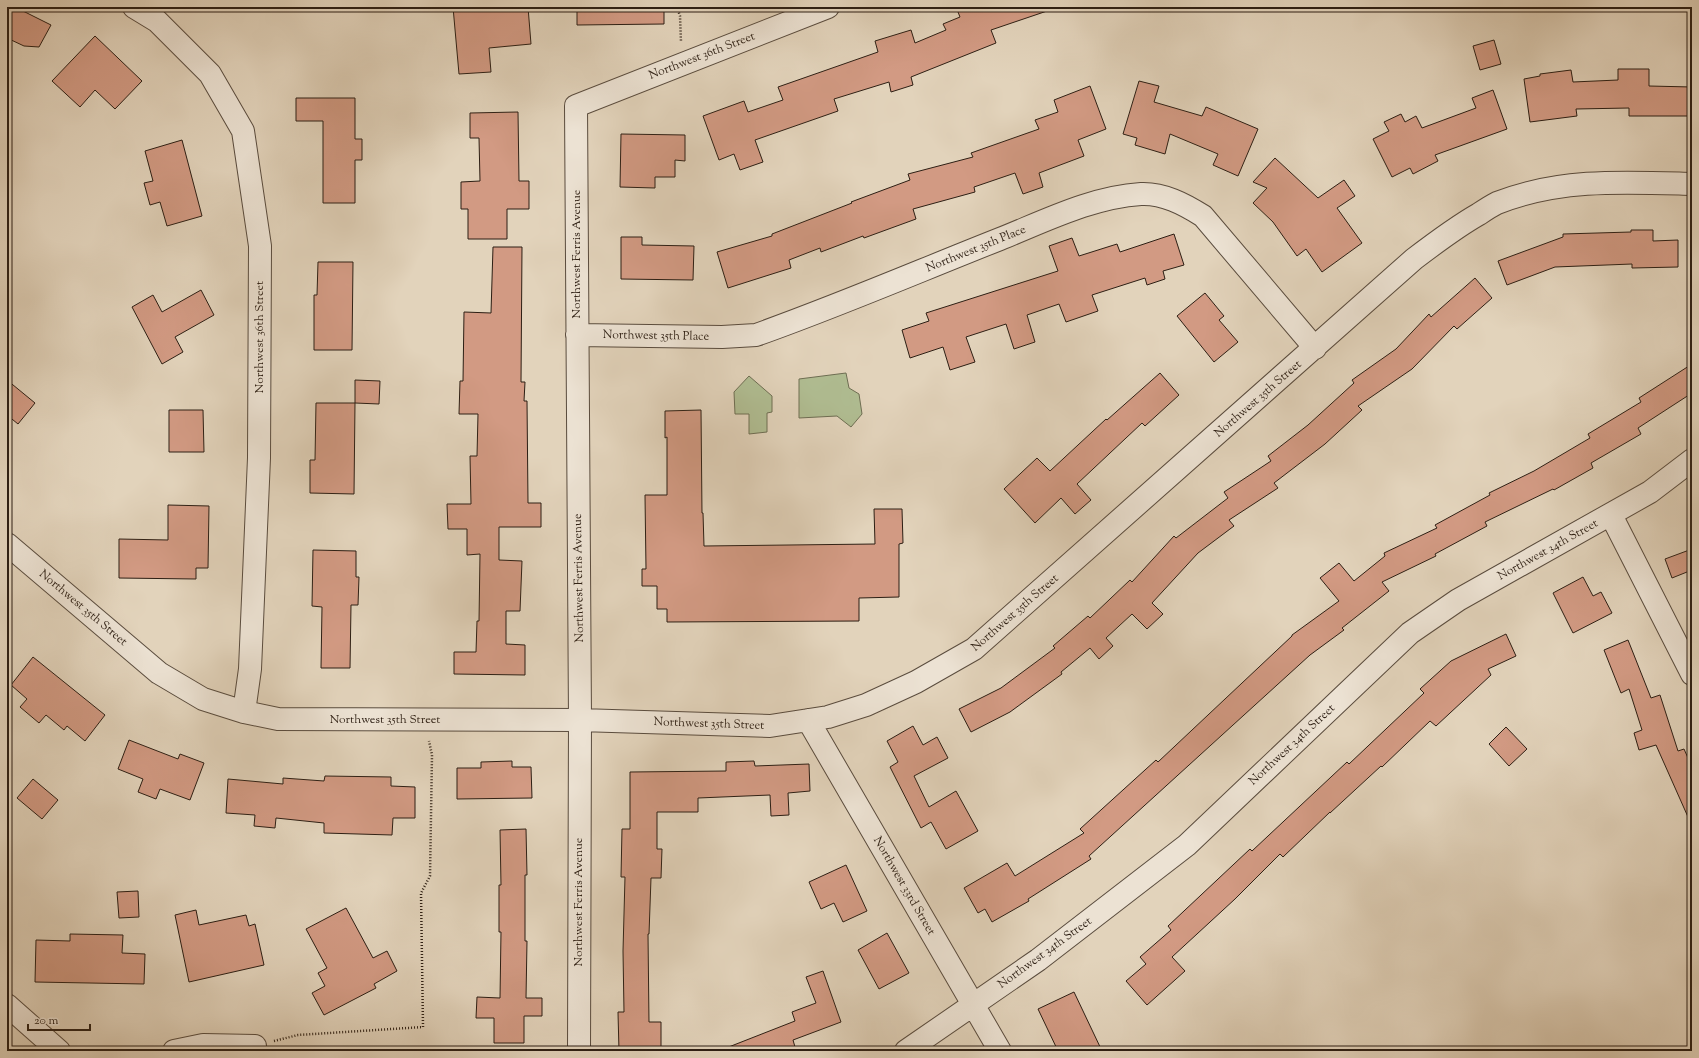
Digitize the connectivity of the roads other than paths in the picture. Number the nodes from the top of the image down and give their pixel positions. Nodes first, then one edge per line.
1 (134, 7) edge
2 (828, 7) edge
3 (576, 106) joint
4 (1692, 184) edge
5 (577, 335) junction
6 (1315, 348) junction
7 (1692, 460) edge
8 (1611, 515) junction
9 (7, 544) edge
10 (1692, 674) edge
11 (244, 712) junction
12 (580, 720) junction
13 (808, 720) junction
14 (7, 1005) edge
15 (973, 1005) junction
16 (255, 1046) road end
17 (59, 1051) edge
18 (174, 1051) edge
19 (579, 1051) edge
20 (906, 1051) edge
21 (1000, 1051) edge

1 - 11 street, Northwest 36th Street
2 - 3 street, Northwest 36th Street
3 - 5 street, Northwest Ferris Avenue
4 - 6 street, Northwest 35th Street
5 - 6 street, Northwest 35th Place
5 - 12 street, Northwest Ferris Avenue
6 - 13 street, Northwest 35th Street
7 - 8 street, Northwest 34th Street
8 - 10 street
8 - 15 street, Northwest 34th Street
9 - 11 street, Northwest 35th Street
11 - 12 street, Northwest 35th Street
12 - 13 street, Northwest 35th Street
12 - 19 street, Northwest Ferris Avenue
13 - 15 street, Northwest 33rd Street
14 - 17 street
15 - 20 street, Northwest 34th Street
15 - 21 street, Northwest 33rd Street
16 - 18 street

